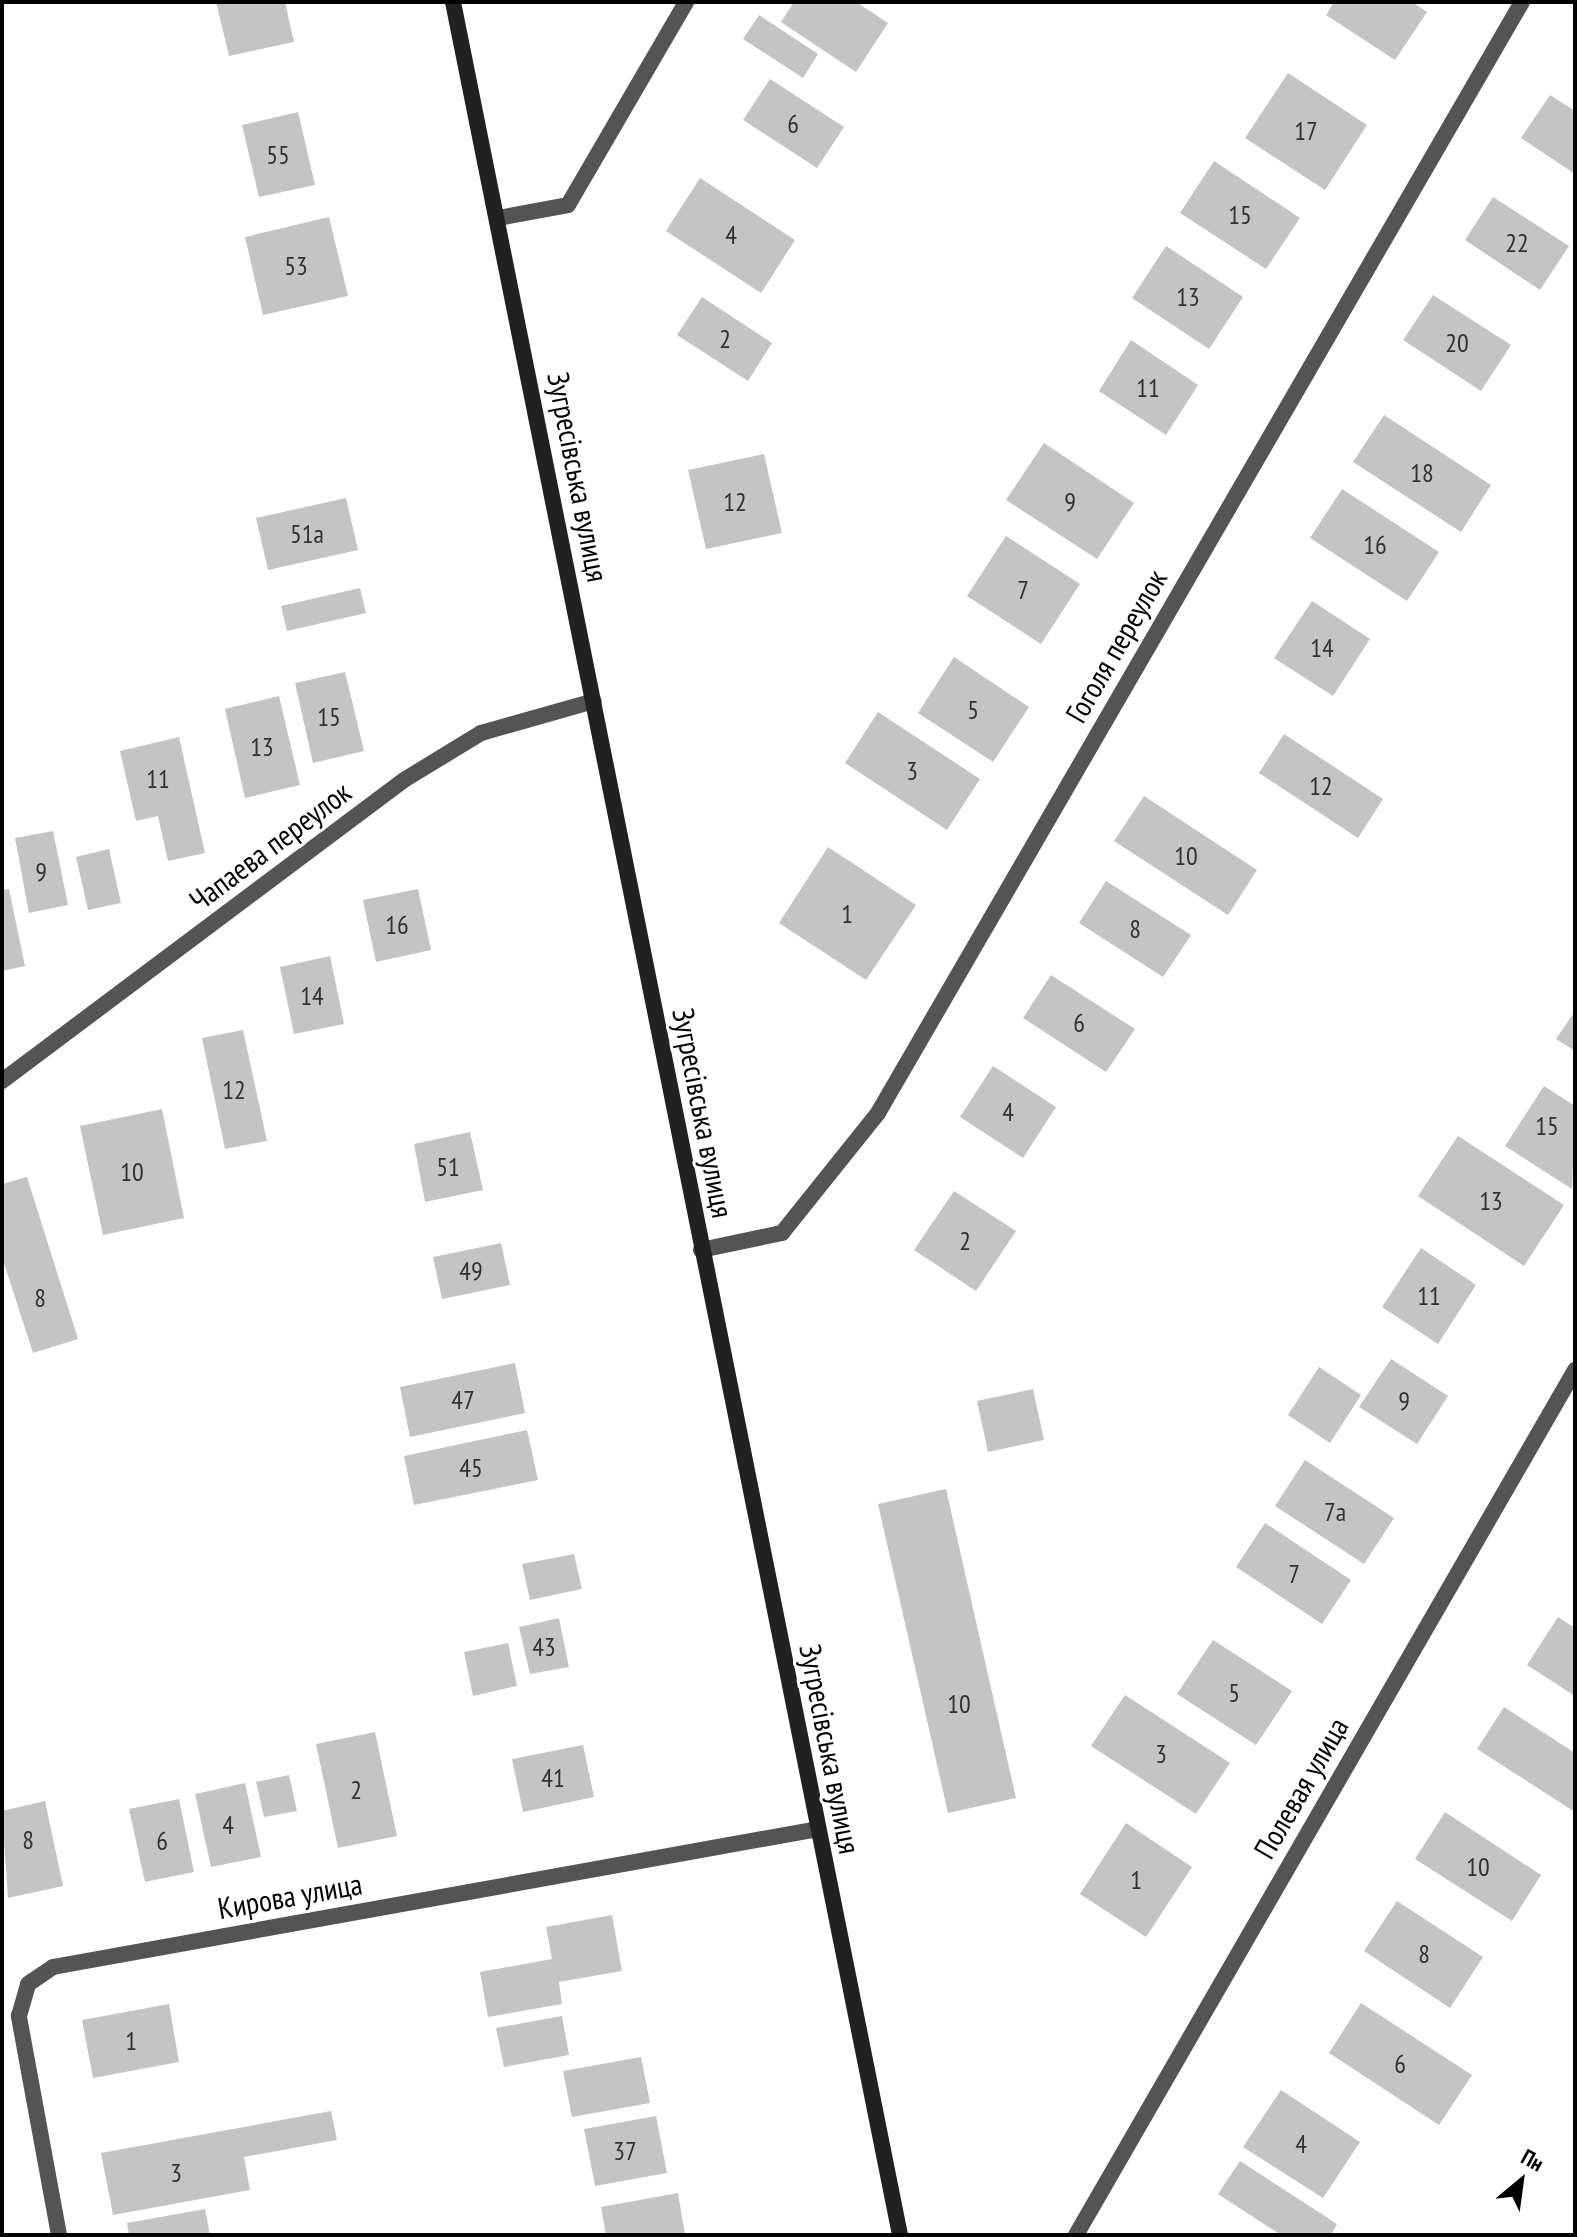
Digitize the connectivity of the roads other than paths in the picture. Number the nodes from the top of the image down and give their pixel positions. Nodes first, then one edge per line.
1 (453, 2) edge
2 (686, 2) edge
3 (1522, 2) edge
4 (498, 218) junction
5 (594, 701) junction
6 (2, 1081) edge
7 (701, 1250) junction
8 (1575, 1370) edge
9 (818, 1829) junction
10 (59, 2235) edge
11 (900, 2235) edge
12 (1076, 2235) edge

1 - 4 street, Зугресівська вулиця
2 - 4 street
3 - 7 street, Гоголя переулок
4 - 5 street, Зугресівська вулиця
5 - 6 street, Чапаева переулок
5 - 7 street, Зугресівська вулиця
7 - 9 street, Зугресівська вулиця
8 - 12 street, Полевая улица
9 - 10 street, Кирова улица
9 - 11 street, Зугресівська вулиця

